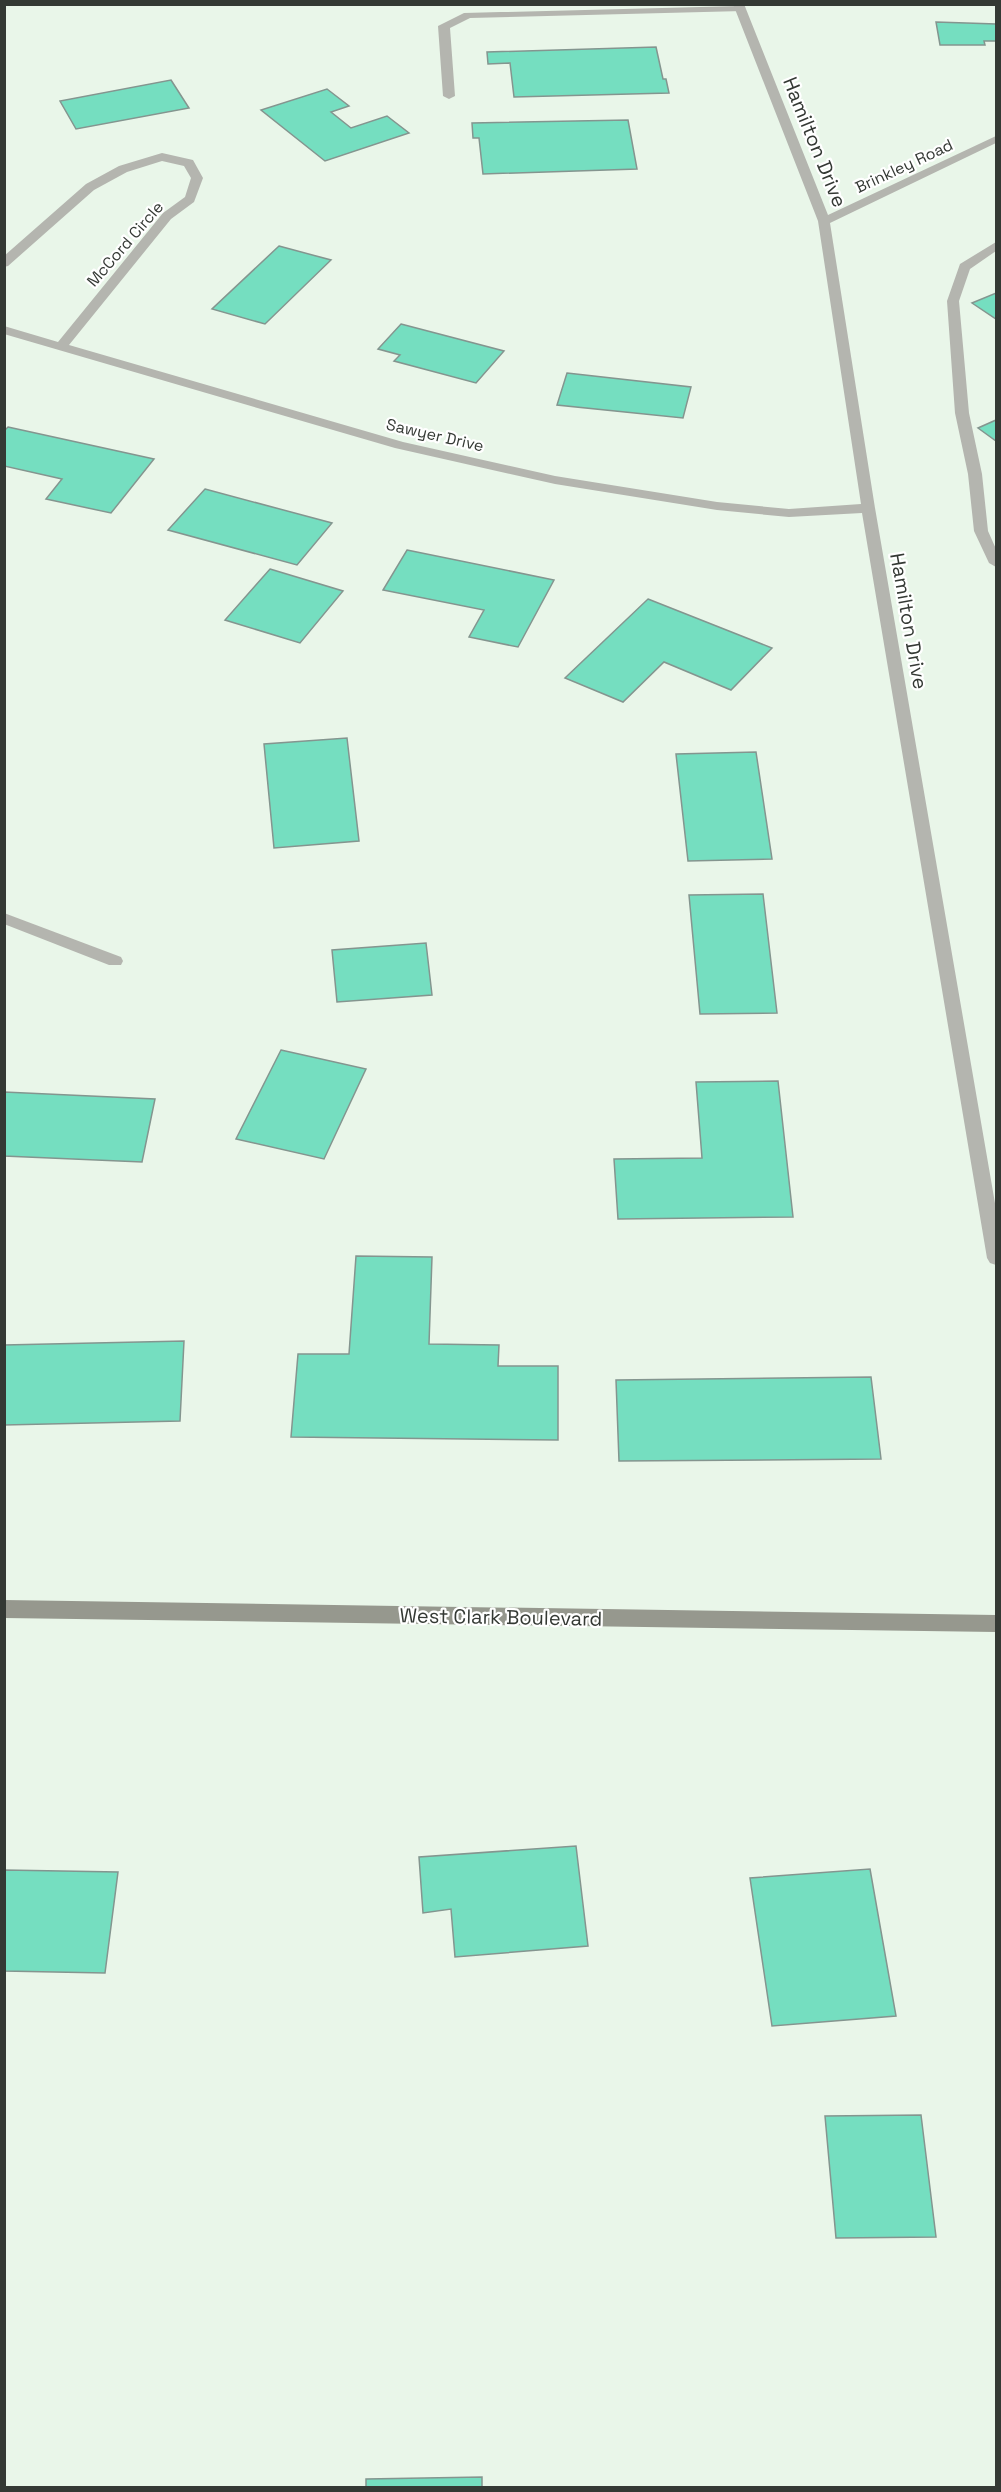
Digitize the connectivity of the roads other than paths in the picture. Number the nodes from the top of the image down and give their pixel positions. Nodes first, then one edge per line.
1 (739, 7) edge
2 (449, 96) dead end
3 (996, 139) edge
4 (824, 221) junction
5 (996, 246) edge
6 (4, 262) edge
7 (4, 330) edge
8 (61, 346) junction
9 (868, 508) junction
10 (996, 563) edge
11 (4, 918) edge
12 (115, 961) dead end
13 (996, 1258) edge
14 (4, 1609) edge
15 (996, 1624) edge

1 - 2 street
1 - 4 street, Hamilton Drive
3 - 4 street, Brinkley Road
4 - 9 street, Hamilton Drive
5 - 10 street
6 - 8 street, McCord Circle
7 - 8 street, Sawyer Drive
8 - 9 street, Sawyer Drive
9 - 13 street, Hamilton Drive
11 - 12 street
14 - 15 street, West Clark Boulevard

